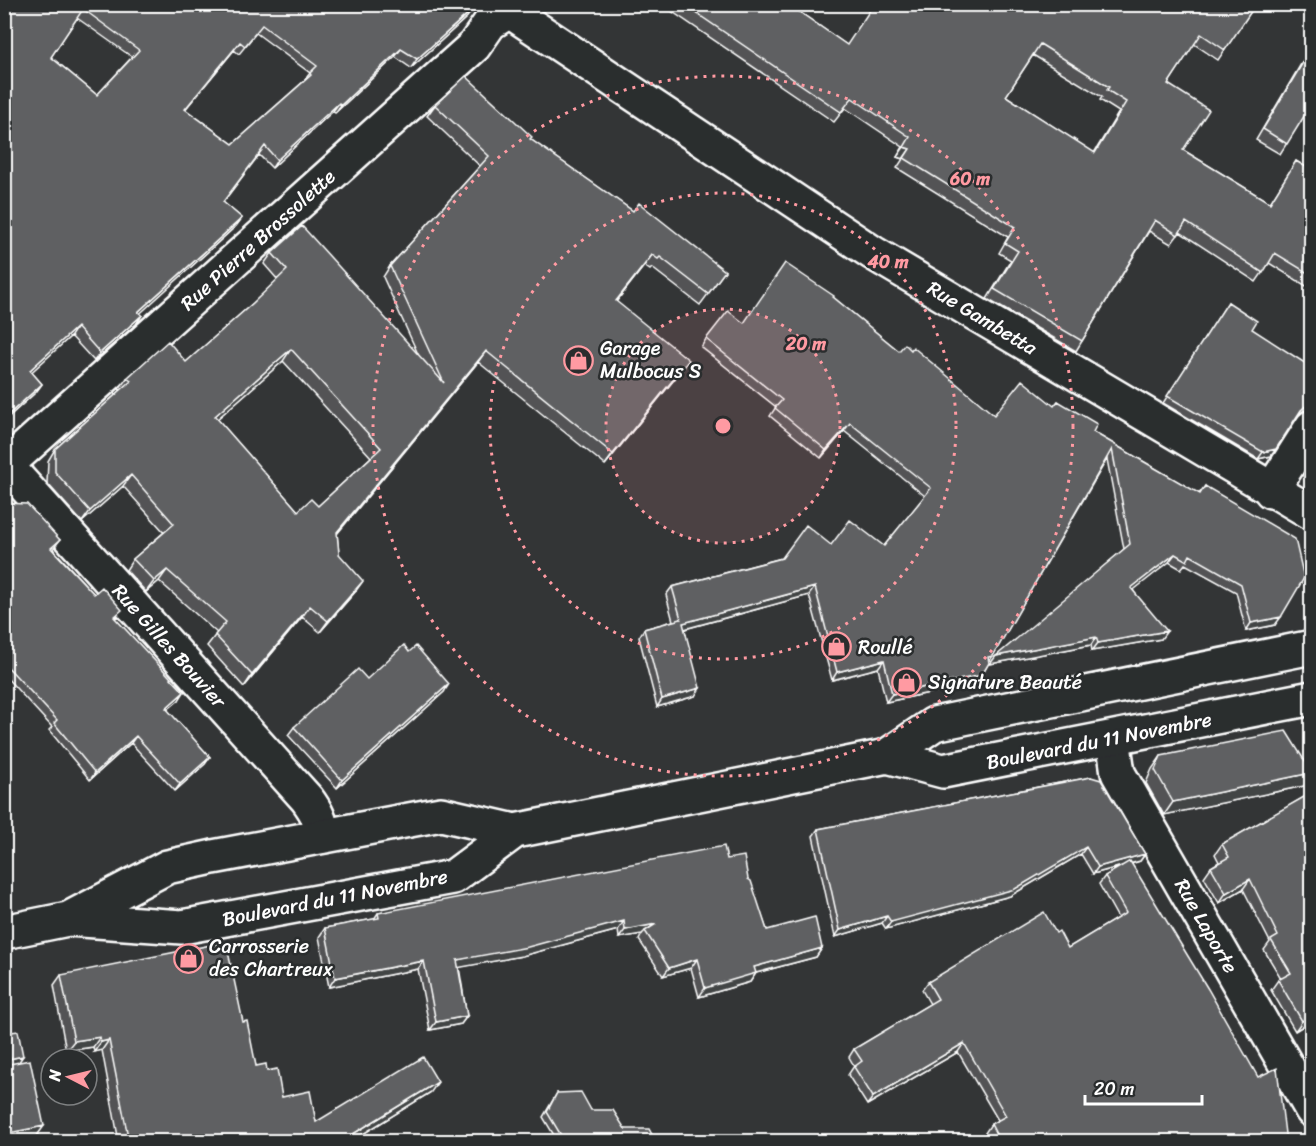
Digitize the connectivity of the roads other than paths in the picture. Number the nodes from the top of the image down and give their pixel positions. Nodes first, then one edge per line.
1 (509, 6) edge
2 (1311, 428) edge
3 (5, 465) edge
4 (1271, 491) junction
5 (1311, 513) edge
6 (1311, 647) edge
7 (1311, 698) edge
8 (1113, 738) junction
9 (886, 756) junction
10 (515, 831) junction
11 (324, 836) junction
12 (68, 919) junction
13 (4, 932) edge
14 (1311, 1110) edge

1 - 3 street, Rue Pierre Brossolette
1 - 4 street, Rue Gambetta
2 - 4 street
3 - 11 street, Rue Gilles Bouvier
4 - 5 street, Rue Gambetta
6 - 9 street, Boulevard du 11 Novembre
7 - 8 street, Boulevard du 11 Novembre
8 - 9 street, Boulevard du 11 Novembre
8 - 14 street, Rue Laporte
9 - 10 street, Boulevard du 11 Novembre
10 - 11 street, Boulevard du 11 Novembre
10 - 12 street, Boulevard du 11 Novembre
11 - 12 street, Boulevard du 11 Novembre
12 - 13 street, Boulevard du 11 Novembre

